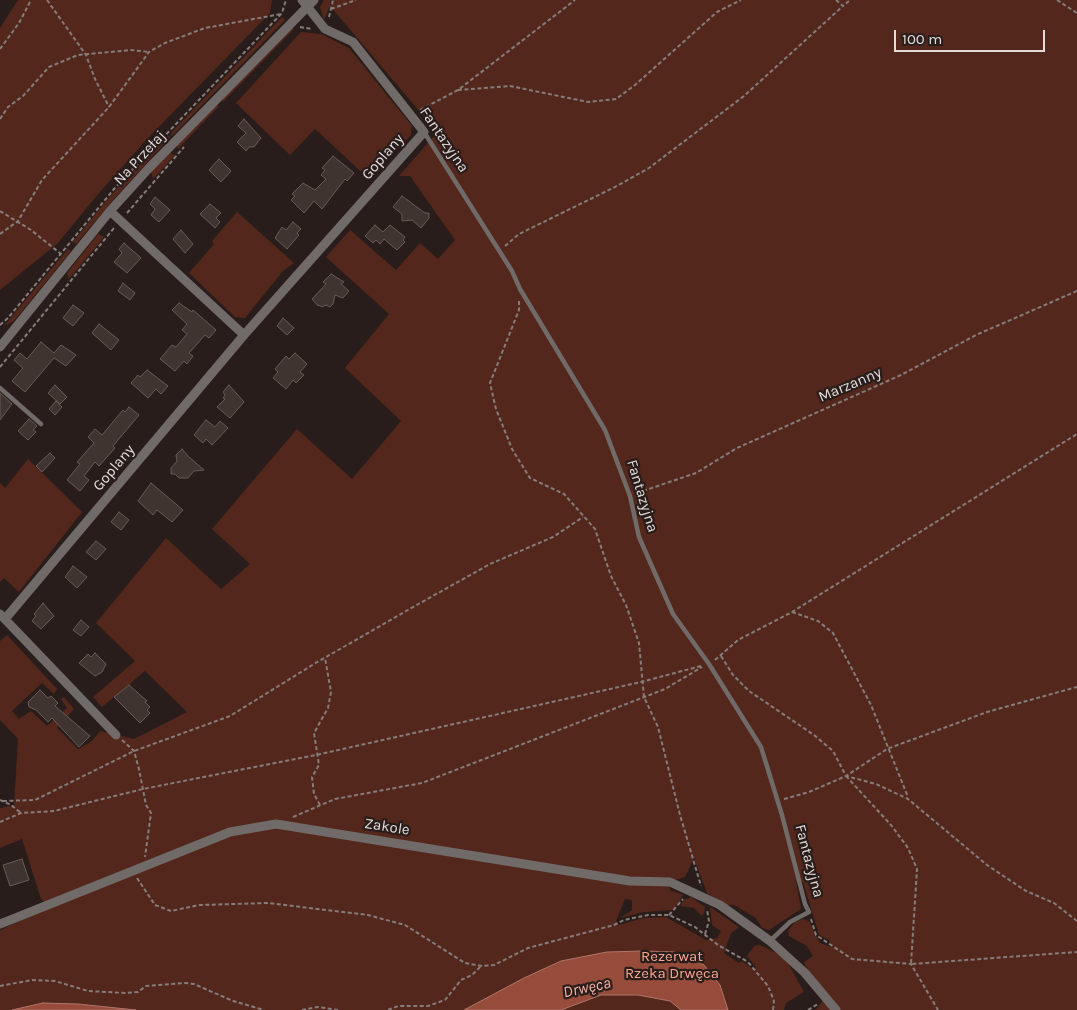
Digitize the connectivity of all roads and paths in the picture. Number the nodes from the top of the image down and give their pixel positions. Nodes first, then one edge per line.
1 (31, 0) edge
2 (47, 0) edge
3 (333, 0) edge
4 (356, 0) edge
5 (575, 0) edge
6 (741, 0) edge
7 (836, 0) edge
8 (850, 0) edge
9 (1057, 0) edge
10 (307, 2) edge
11 (843, 6) junction
12 (331, 9) junction
13 (282, 13) dead end
14 (1077, 13) edge
15 (326, 21) dead end
16 (294, 25) dead end
17 (317, 28) dead end
18 (0, 49) edge
19 (149, 52) junction
20 (86, 55) junction
21 (458, 90) junction
22 (109, 107) junction
23 (411, 115) junction
24 (0, 119) edge
25 (424, 132) junction
26 (185, 146) dead end
27 (0, 211) edge
28 (110, 211) junction
29 (125, 215) dead end
30 (18, 222) junction
31 (114, 228) dead end
32 (0, 234) edge
33 (499, 250) junction
34 (61, 254) dead end
35 (520, 289) junction
36 (1077, 291) edge
37 (244, 335) junction
38 (3, 337) edge
39 (0, 347) edge
40 (0, 367) edge
41 (0, 388) edge
42 (41, 424) dead end
43 (1077, 434) edge
44 (630, 496) junction
45 (583, 517) junction
46 (792, 612) junction
47 (2, 617) edge
48 (721, 656) junction
49 (325, 658) junction
50 (708, 664) junction
51 (642, 682) junction
52 (1077, 687) edge
53 (644, 697) junction
54 (116, 735) joint
55 (887, 749) junction
56 (134, 751) junction
57 (316, 755) junction
58 (846, 776) junction
59 (143, 789) junction
60 (908, 799) junction
61 (2, 800) edge
62 (777, 801) junction
63 (321, 805) junction
64 (21, 813) junction
65 (0, 822) edge
66 (276, 824) junction
67 (150, 865) junction
68 (133, 872) junction
69 (690, 891) junction
70 (705, 898) junction
71 (809, 912) junction
72 (669, 915) junction
73 (1077, 921) edge
74 (0, 924) edge
75 (704, 935) junction
76 (770, 941) junction
77 (1077, 952) edge
78 (911, 964) junction
79 (482, 966) junction
80 (0, 986) edge
81 (826, 999) junction
82 (264, 1010) edge
83 (302, 1010) edge
84 (338, 1010) edge
85 (388, 1010) edge
86 (773, 1010) edge
87 (808, 1010) edge
88 (836, 1010) edge
89 (938, 1010) edge

1 - 18 path
2 - 20 path
3 - 12 path
4 - 12 path
5 - 21 path
6 - 21 path
7 - 11 path
8 - 11 path
9 - 14 path
10 - 23 street, Fantazyjna
10 - 28 street, Na Przełaj
11 - 33 path
12 - 15 path
13 - 19 path
16 - 17 path
19 - 20 path
19 - 22 path
20 - 22 path
20 - 24 path
21 - 23 path
22 - 30 path
23 - 25 street, Fantazyjna
25 - 33 lane, Fantazyjna
25 - 37 street, Goplany
26 - 29 path
27 - 30 path
28 - 37 street
28 - 38 street, Na Przełaj
30 - 32 path
30 - 34 path
31 - 40 path
33 - 35 lane, Fantazyjna
35 - 44 lane, Fantazyjna
35 - 45 path
36 - 44 path, Marzanny
37 - 47 street, Goplany
38 - 39 street, Na Przełaj
41 - 42 lane
43 - 46 path
44 - 50 lane, Fantazyjna
45 - 49 path
45 - 51 path
46 - 48 path
46 - 55 path
47 - 54 street, Goplany
48 - 50 path
48 - 58 path
49 - 56 path
49 - 57 path
50 - 51 path
50 - 53 path
50 - 62 lane, Fantazyjna
51 - 53 path
51 - 57 path
52 - 55 path
53 - 63 path
53 - 70 path
54 - 56 path
55 - 58 path
55 - 60 path
56 - 59 path
56 - 61 path
57 - 59 path
57 - 63 path
58 - 60 path
58 - 62 path
58 - 78 path
59 - 64 path
59 - 67 path
60 - 73 path
61 - 64 path
62 - 71 lane, Fantazyjna
63 - 66 path
64 - 65 path
66 - 67 street, Zakole
66 - 69 street, Zakole
67 - 68 street, Zakole
68 - 74 street, Zakole
68 - 79 path
69 - 70 street, Zakole
69 - 72 path
70 - 75 path
70 - 76 street, Zakole
71 - 76 lane, Fantazyjna
71 - 78 path
72 - 75 path
72 - 79 path
75 - 86 path
76 - 81 street
77 - 78 path
78 - 89 path
79 - 85 path
80 - 82 path
81 - 87 path
81 - 88 street
83 - 84 path

